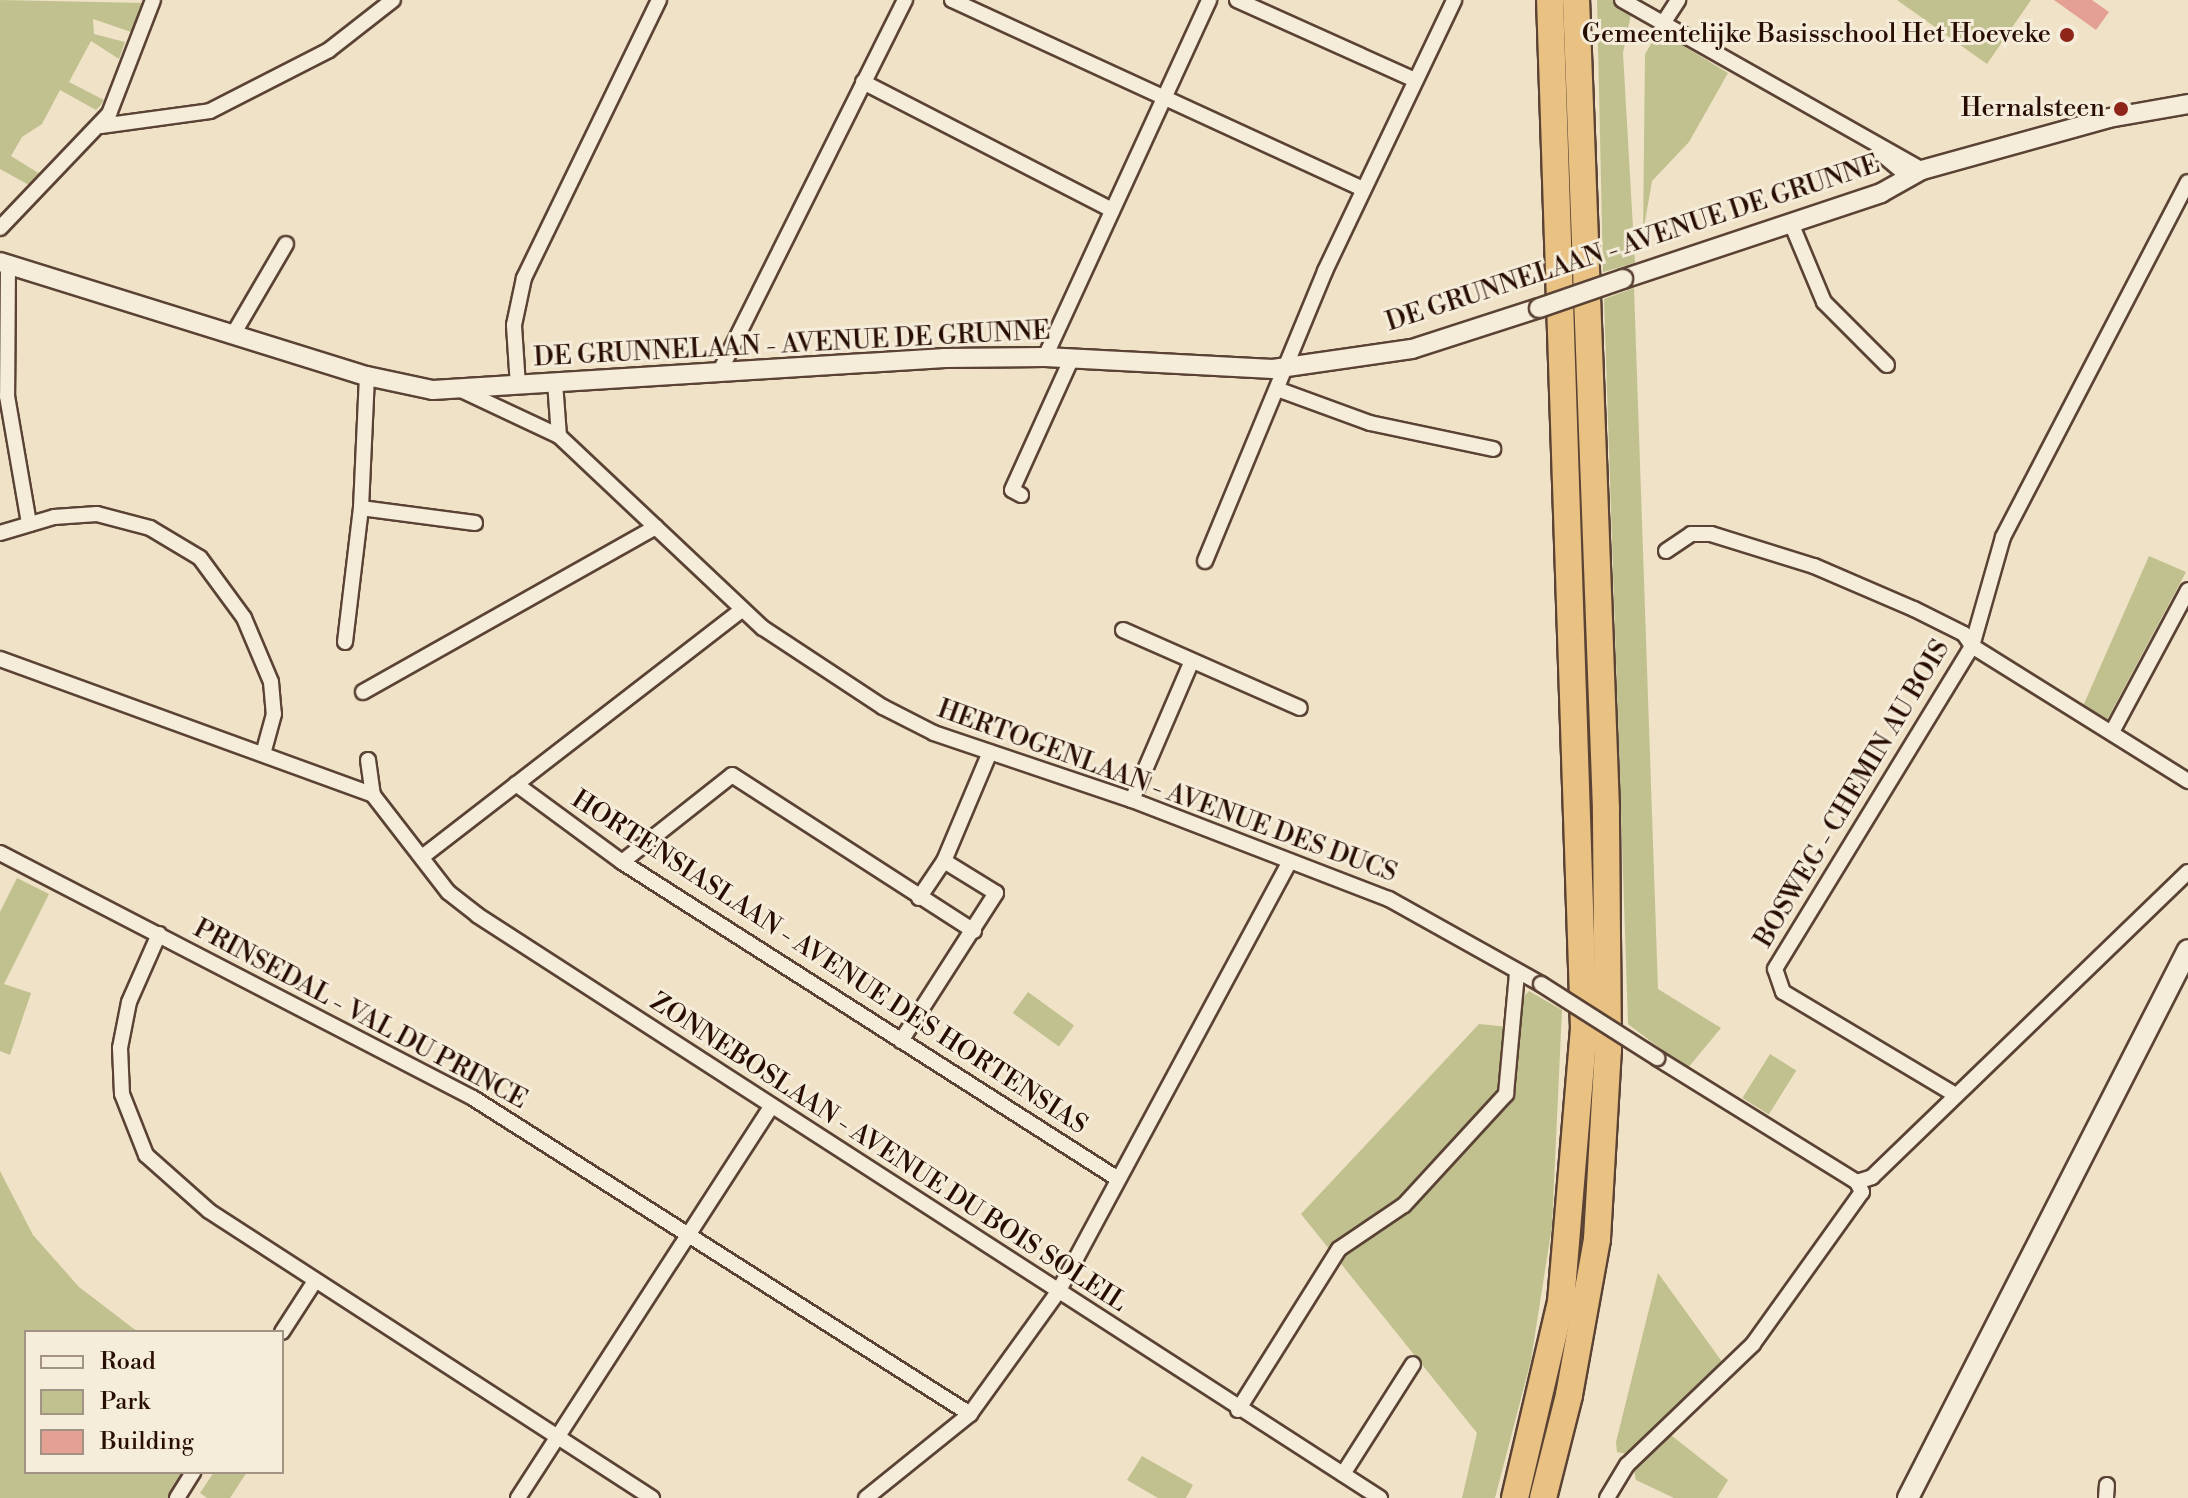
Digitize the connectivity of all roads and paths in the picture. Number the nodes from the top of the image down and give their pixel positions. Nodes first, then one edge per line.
1 (153, 0) edge
2 (393, 0) edge
3 (659, 0) edge
4 (905, 0) edge
5 (952, 0) edge
6 (1209, 0) edge
7 (1237, 0) edge
8 (1454, 0) edge
9 (1550, 0) edge
10 (1576, 0) edge
11 (1678, 0) edge
12 (1626, 3) edge
13 (1662, 25) junction
14 (1413, 79) junction
15 (863, 82) junction
16 (1161, 99) junction
17 (2188, 104) edge
18 (101, 126) junction
19 (1914, 173) junction
20 (2188, 182) edge
21 (1363, 189) junction
22 (1112, 210) junction
23 (1791, 223) junction
24 (0, 228) edge
25 (286, 244) dead end
26 (4, 263) edge
27 (234, 333) junction
28 (1045, 357) junction
29 (1072, 358) junction
30 (1887, 365) dead end
31 (1287, 368) junction
32 (719, 373) junction
33 (367, 376) junction
34 (555, 382) junction
35 (518, 386) junction
36 (1277, 389) junction
37 (461, 390) junction
38 (559, 436) junction
39 (1493, 449) dead end
40 (1021, 495) dead end
41 (361, 508) junction
42 (475, 523) dead end
43 (29, 524) junction
44 (656, 527) junction
45 (0, 533) edge
46 (1666, 551) dead end
47 (1205, 561) dead end
48 (2188, 590) edge
49 (742, 610) junction
50 (1123, 630) dead end
51 (345, 642) dead end
52 (1972, 646) junction
53 (0, 659) edge
54 (1192, 661) junction
55 (363, 692) dead end
56 (1300, 708) dead end
57 (2112, 732) junction
58 (990, 752) junction
59 (263, 754) junction
60 (368, 760) dead end
61 (2188, 781) edge
62 (516, 784) junction
63 (373, 795) junction
64 (1132, 800) junction
65 (0, 853) edge
66 (422, 857) junction
67 (944, 861) junction
68 (1290, 861) junction
69 (622, 862) junction
70 (2188, 872) edge
71 (919, 898) junction
72 (974, 931) junction
73 (159, 934) junction
74 (2188, 950) edge
75 (1517, 974) junction
76 (901, 1041) junction
77 (1954, 1094) junction
78 (772, 1106) junction
79 (1118, 1179) junction
80 (1857, 1182) junction
81 (689, 1235) junction
82 (315, 1281) junction
83 (1058, 1292) junction
84 (283, 1330) edge
85 (1413, 1364) dead end
86 (1238, 1410) junction
87 (970, 1414) junction
88 (558, 1437) junction
89 (192, 1474) edge
90 (1343, 1474) junction
91 (177, 1498) edge
92 (518, 1498) edge
93 (652, 1498) edge
94 (866, 1498) edge
95 (1380, 1498) edge
96 (1515, 1498) edge
97 (1543, 1498) edge
98 (1607, 1498) edge
99 (1908, 1498) edge

1 - 18 street
2 - 18 street
3 - 35 street
4 - 15 street
5 - 16 street
6 - 16 street
7 - 14 street
8 - 14 street
9 - 96 highway
10 - 97 highway
11 - 13 street
12 - 13 street
13 - 19 street
14 - 21 street
15 - 22 street
15 - 32 street
16 - 21 street
16 - 22 street
17 - 19 street, DE GRUNNELAAN - AVENUE DE GRUNNE
18 - 24 street
19 - 23 street, DE GRUNNELAAN - AVENUE DE GRUNNE
20 - 52 street, BOSWEG - CHEMIN AU BOIS
21 - 31 street
22 - 28 street
23 - 30 street
23 - 31 street, DE GRUNNELAAN - AVENUE DE GRUNNE, bridge
25 - 27 street
26 - 27 street, DE GRUNNELAAN - AVENUE DE GRUNNE
26 - 43 street
27 - 33 street, DE GRUNNELAAN - AVENUE DE GRUNNE
28 - 29 street, DE GRUNNELAAN - AVENUE DE GRUNNE
28 - 32 street, DE GRUNNELAAN - AVENUE DE GRUNNE
29 - 31 street, DE GRUNNELAAN - AVENUE DE GRUNNE
29 - 40 street
31 - 36 street
32 - 34 street, DE GRUNNELAAN - AVENUE DE GRUNNE
33 - 37 street, DE GRUNNELAAN - AVENUE DE GRUNNE
33 - 41 street
34 - 35 street, DE GRUNNELAAN - AVENUE DE GRUNNE
34 - 38 street
35 - 37 street, DE GRUNNELAAN - AVENUE DE GRUNNE
36 - 39 street
36 - 47 street
37 - 38 street, HERTOGENLAAN - AVENUE DES DUCS
38 - 44 street, HERTOGENLAAN - AVENUE DES DUCS
41 - 42 street
41 - 51 street
43 - 45 street
43 - 59 street
44 - 49 street, HERTOGENLAAN - AVENUE DES DUCS
44 - 55 street
46 - 52 street
48 - 57 street
49 - 58 street, HERTOGENLAAN - AVENUE DES DUCS
49 - 62 street
50 - 54 street
52 - 57 street
52 - 77 street, BOSWEG - CHEMIN AU BOIS
53 - 59 street
54 - 56 street
54 - 64 street
57 - 61 street
58 - 64 street, HERTOGENLAAN - AVENUE DES DUCS
58 - 67 street
59 - 63 street
60 - 63 street
62 - 66 street
62 - 69 street, HORTENSIASLAAN - AVENUE DES HORTENSIAS
63 - 66 street, ZONNEBOSLAAN - AVENUE DU BOIS SOLEIL
64 - 68 street, HERTOGENLAAN - AVENUE DES DUCS
65 - 73 street, PRINSEDAL - VAL DU PRINCE
66 - 78 street, ZONNEBOSLAAN - AVENUE DU BOIS SOLEIL
67 - 71 street
67 - 72 street
68 - 75 street, HERTOGENLAAN - AVENUE DES DUCS
68 - 79 street
69 - 71 street
69 - 76 street, HORTENSIASLAAN - AVENUE DES HORTENSIAS
70 - 77 street
71 - 72 street
72 - 76 street
73 - 81 street, PRINSEDAL - VAL DU PRINCE
73 - 82 street
74 - 99 main road
75 - 80 street, HERTOGENLAAN - AVENUE DES DUCS, bridge
75 - 86 street
76 - 79 street, HORTENSIASLAAN - AVENUE DES HORTENSIAS
77 - 80 street
78 - 81 street
78 - 83 street, ZONNEBOSLAAN - AVENUE DU BOIS SOLEIL
79 - 83 street
80 - 98 street
81 - 87 street, PRINSEDAL - VAL DU PRINCE
81 - 88 street
82 - 84 street
82 - 88 street
83 - 86 street, ZONNEBOSLAAN - AVENUE DU BOIS SOLEIL
83 - 87 street
85 - 90 street
86 - 90 street, ZONNEBOSLAAN - AVENUE DU BOIS SOLEIL
87 - 94 street
88 - 92 street
88 - 93 street
89 - 91 street
90 - 95 street, ZONNEBOSLAAN - AVENUE DU BOIS SOLEIL

